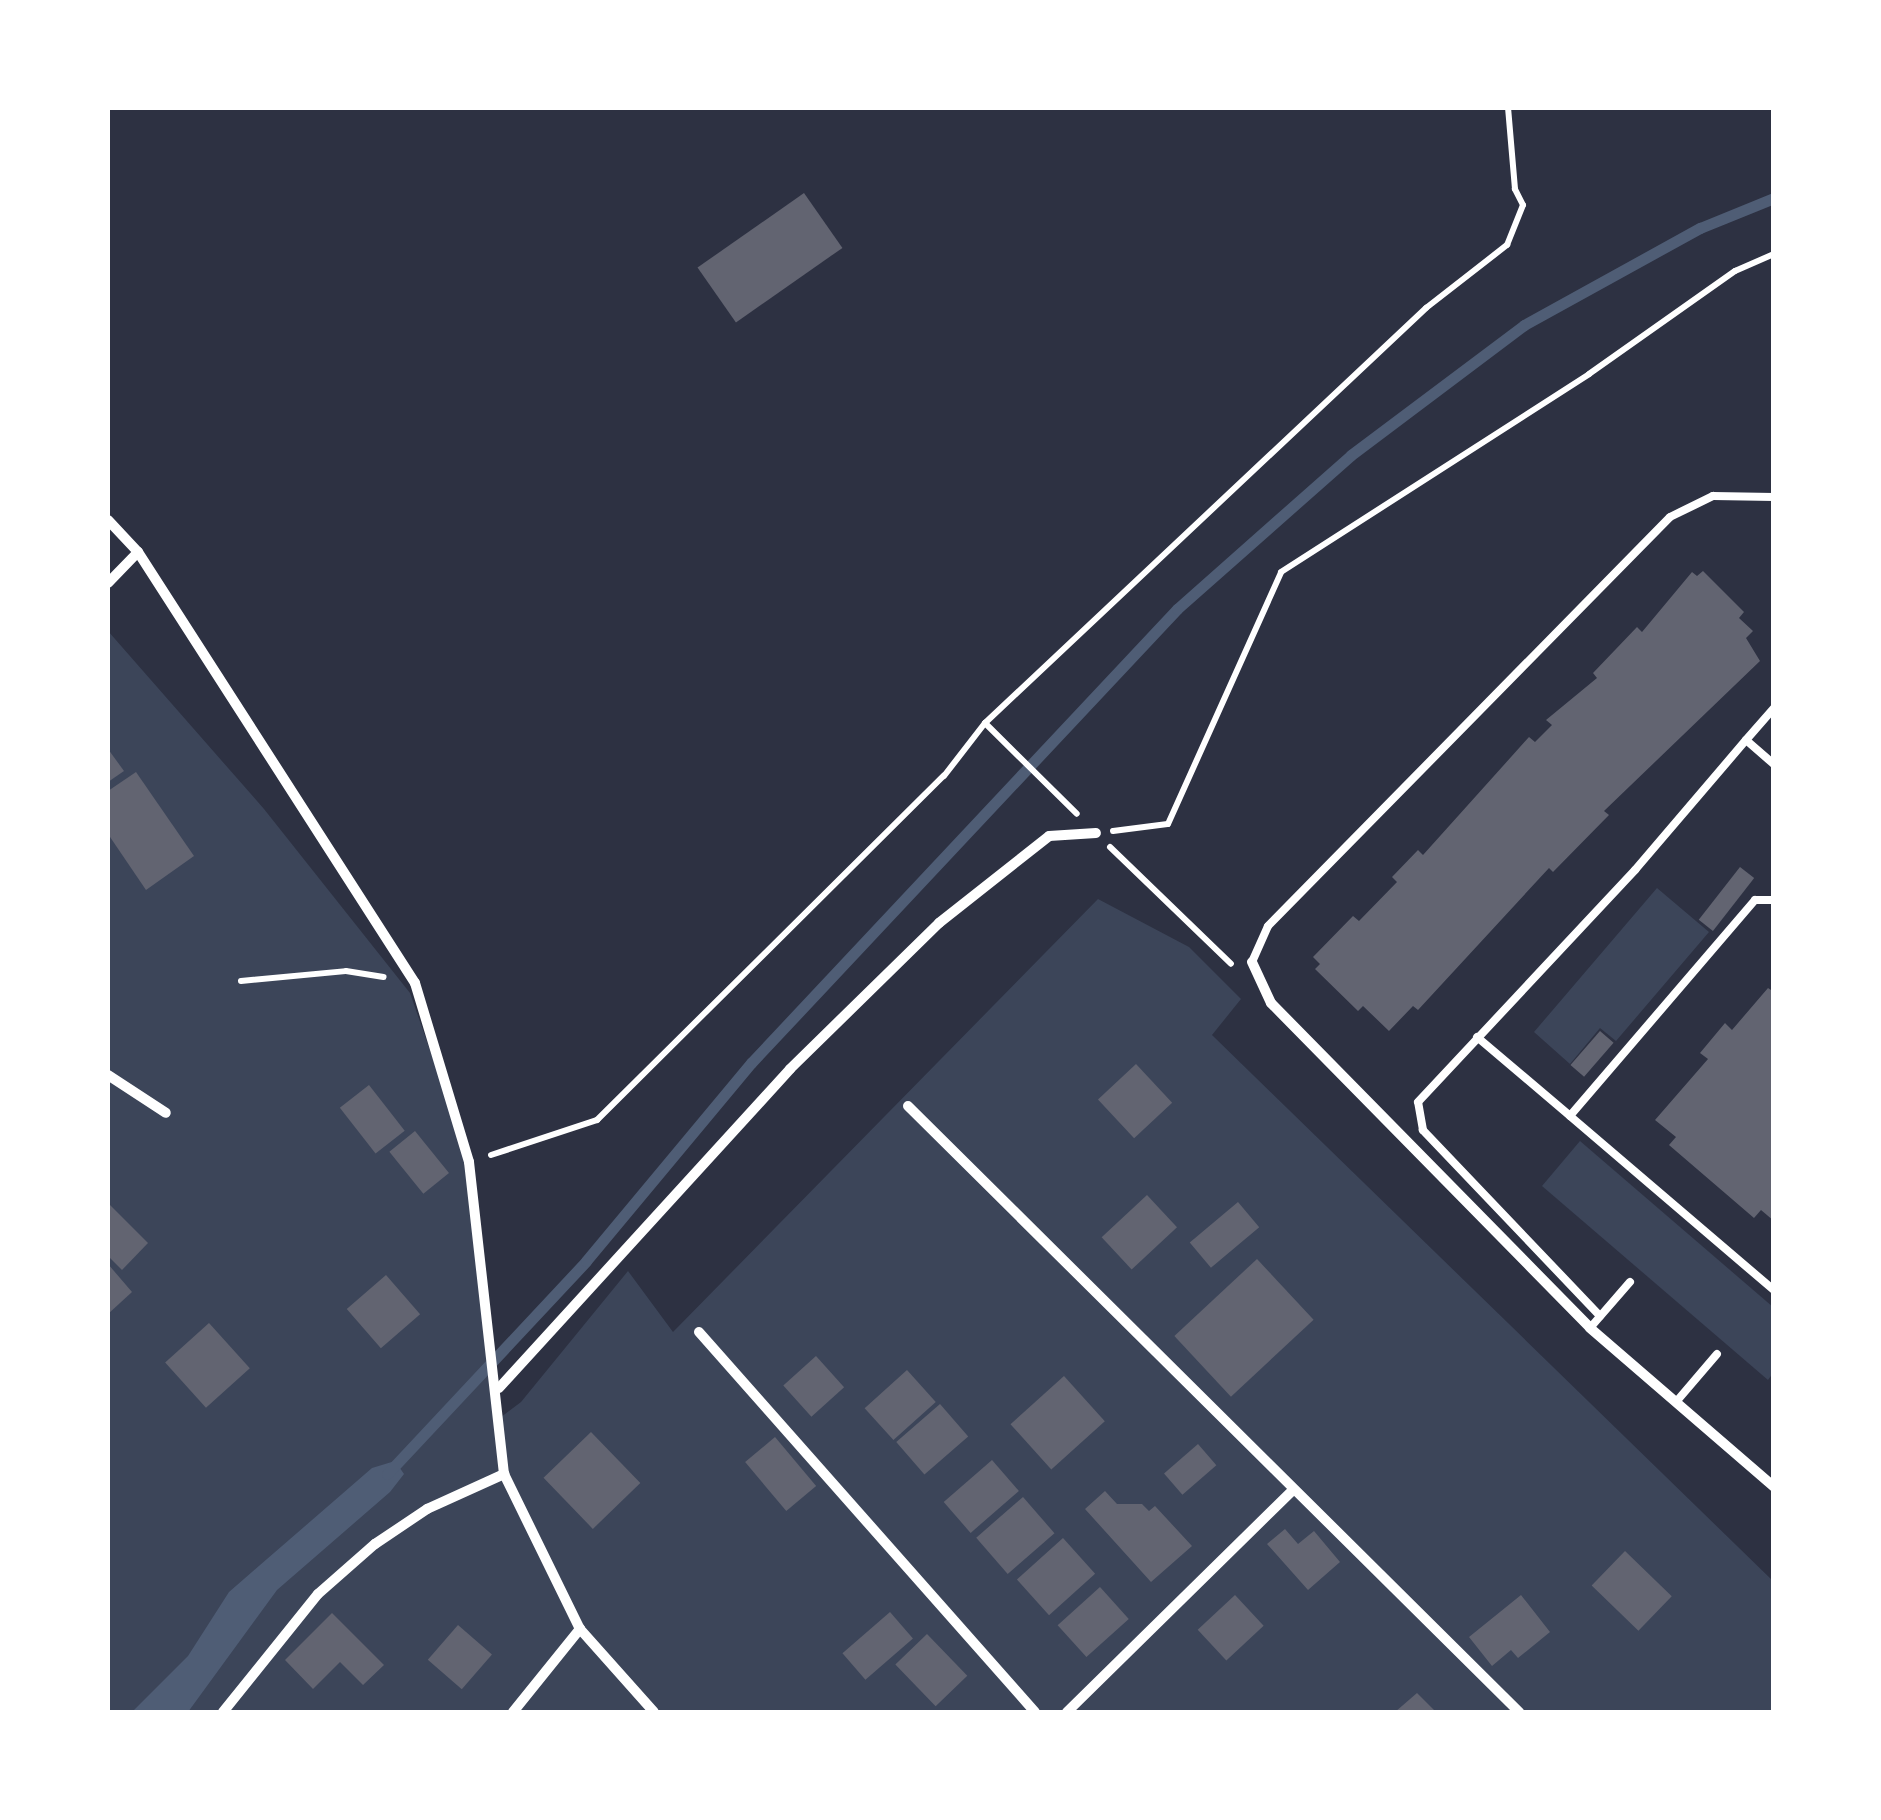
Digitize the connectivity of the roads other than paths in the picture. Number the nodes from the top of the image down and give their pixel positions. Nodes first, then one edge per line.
1 (1774, 497) edge
2 (108, 520) edge
3 (138, 552) junction
4 (108, 582) edge
5 (1774, 708) edge
6 (1746, 740) junction
7 (1774, 764) edge
8 (1096, 833) road end
9 (1774, 900) edge
10 (1252, 962) joint
11 (1478, 1037) junction
12 (108, 1075) edge
13 (908, 1106) dead end
14 (166, 1112) dead end
15 (1570, 1116) junction
16 (1630, 1282) dead end
17 (1774, 1290) edge
18 (1600, 1316) junction
19 (1590, 1328) junction
20 (699, 1332) dead end
21 (1717, 1354) dead end
22 (498, 1388) junction
23 (1676, 1402) junction
24 (504, 1474) junction
25 (1774, 1487) edge
26 (1294, 1490) junction
27 (580, 1628) junction
28 (223, 1712) edge
29 (513, 1712) edge
30 (654, 1712) edge
31 (1036, 1712) edge
32 (1066, 1712) edge
33 (1519, 1712) edge

1 - 10 lane
2 - 3 street
3 - 4 street
3 - 22 street
5 - 6 lane
6 - 7 lane
6 - 11 lane
8 - 22 street
9 - 15 lane
10 - 19 street
11 - 15 lane
11 - 18 lane
12 - 14 street
13 - 26 street
15 - 17 lane
16 - 18 lane
18 - 19 lane
19 - 23 street
20 - 31 street
21 - 23 lane
22 - 24 street
23 - 25 street
24 - 27 street
24 - 28 street
26 - 32 street
26 - 33 street
27 - 29 street
27 - 30 street

